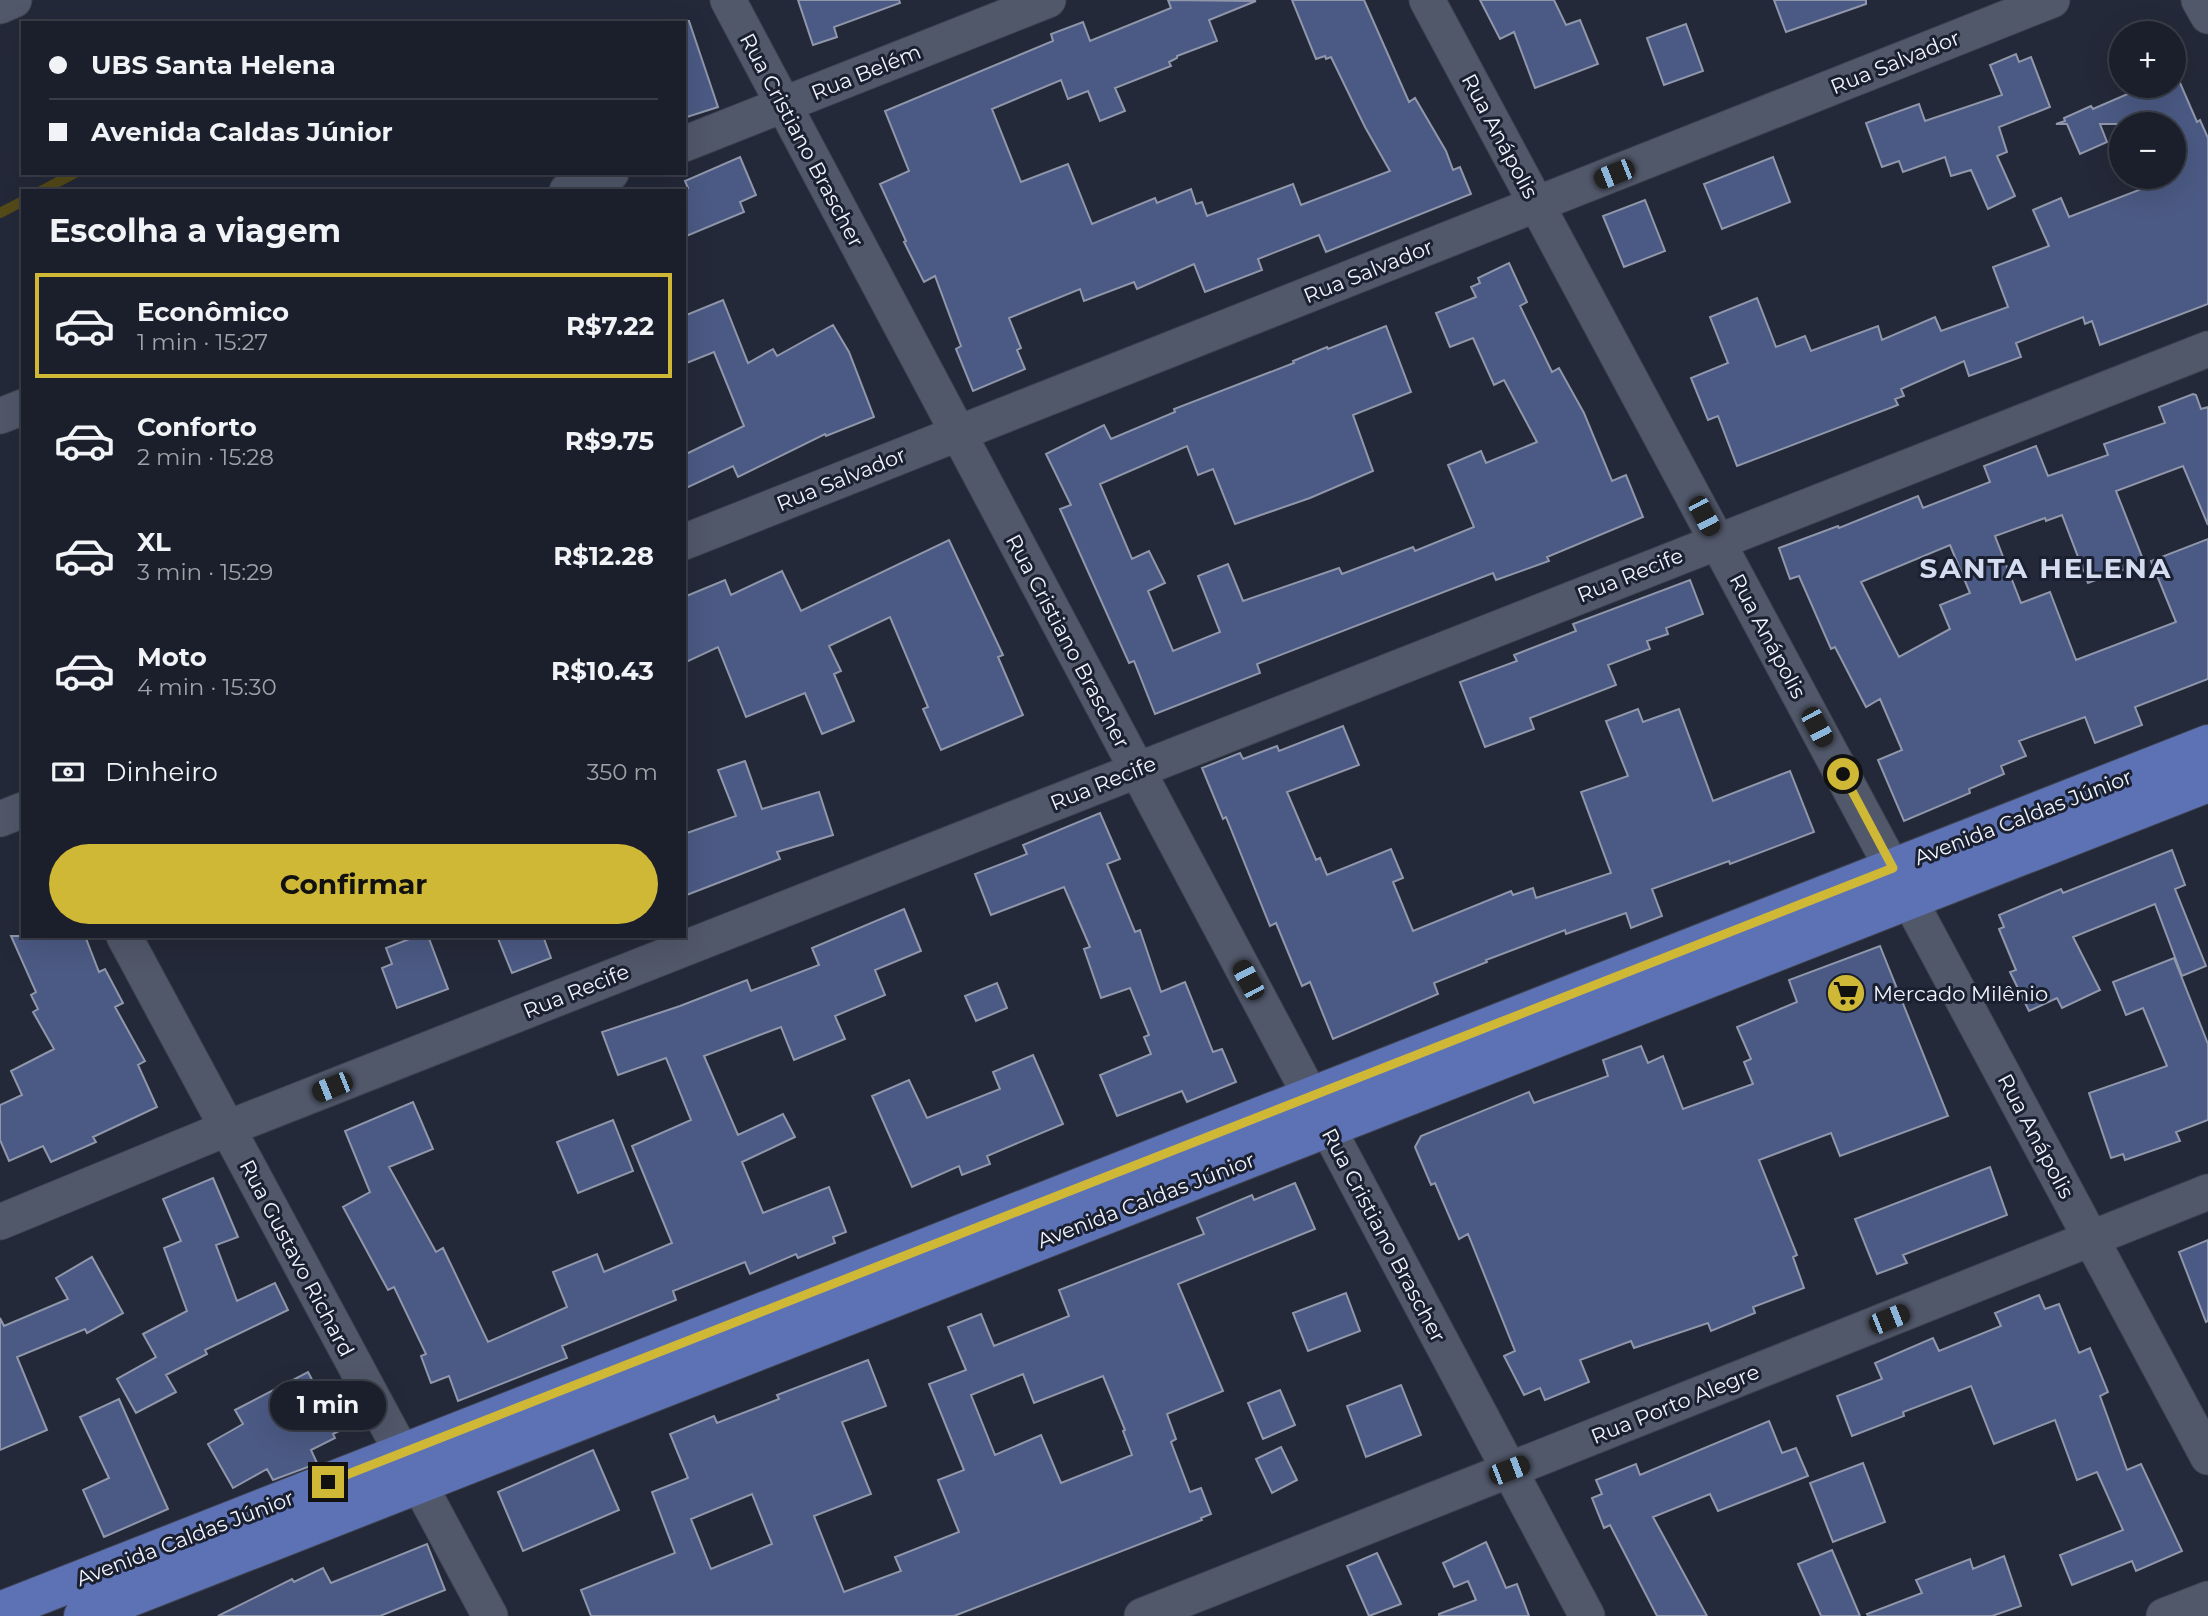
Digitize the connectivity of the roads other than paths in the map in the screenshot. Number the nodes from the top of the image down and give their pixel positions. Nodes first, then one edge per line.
1 (14, 0) edge
2 (728, 0) edge
3 (1048, 0) edge
4 (1427, 0) edge
5 (2052, 0) edge
6 (2199, 0) edge
7 (0, 6) edge
8 (2208, 16) edge
9 (783, 105) junction
10 (686, 143) edge
11 (606, 175) edge
12 (572, 189) edge
13 (1537, 204) junction
14 (2208, 349) edge
15 (21, 408) edge
16 (0, 416) edge
17 (958, 433) junction
18 (686, 541) edge
19 (1717, 541) junction
20 (2208, 744) edge
21 (1137, 770) junction
22 (2208, 783) edge
23 (21, 811) edge
24 (0, 819) edge
25 (1901, 884) junction
26 (125, 938) edge
27 (1319, 1112) junction
28 (228, 1128) junction
29 (2208, 1192) edge
30 (0, 1222) edge
31 (2091, 1238) junction
32 (2208, 1457) edge
33 (411, 1469) junction
34 (1509, 1470) junction
35 (2208, 1599) edge
36 (3, 1609) edge
37 (83, 1616) edge
38 (491, 1616) edge
39 (1142, 1616) edge
40 (1587, 1616) edge
41 (2164, 1616) edge

1 - 7 street
2 - 9 street, Rua Cristiano Brascher
3 - 9 street, Rua Belém
4 - 13 street, Rua Anápolis
5 - 13 street, Rua Salvador
6 - 8 street
9 - 10 street, Rua Belém
9 - 17 street, Rua Cristiano Brascher
11 - 12 street
13 - 17 street, Rua Salvador
13 - 19 street, Rua Anápolis
14 - 19 street, Rua Recife
15 - 16 street
17 - 18 street, Rua Salvador
17 - 21 street, Rua Cristiano Brascher
19 - 21 street, Rua Recife
19 - 25 street, Rua Anápolis
20 - 25 main road, Avenida Caldas Júnior
21 - 27 street, Rua Cristiano Brascher
21 - 28 street, Rua Recife
22 - 25 main road, Avenida Caldas Júnior
23 - 24 street
25 - 27 main road, Avenida Caldas Júnior
25 - 31 street, Rua Anápolis
26 - 28 street, Rua Gustavo Richard
27 - 33 main road, Avenida Caldas Júnior
27 - 34 street, Rua Cristiano Brascher
28 - 30 street, Rua Recife
28 - 33 street, Rua Gustavo Richard
29 - 31 street, Rua Porto Alegre
31 - 32 street, Rua Anápolis
31 - 34 street, Rua Porto Alegre
33 - 36 main road, Avenida Caldas Júnior
33 - 37 main road, Avenida Caldas Júnior
33 - 38 street, Rua Gustavo Richard
34 - 39 street, Rua Porto Alegre
34 - 40 street, Rua Cristiano Brascher
35 - 41 street

